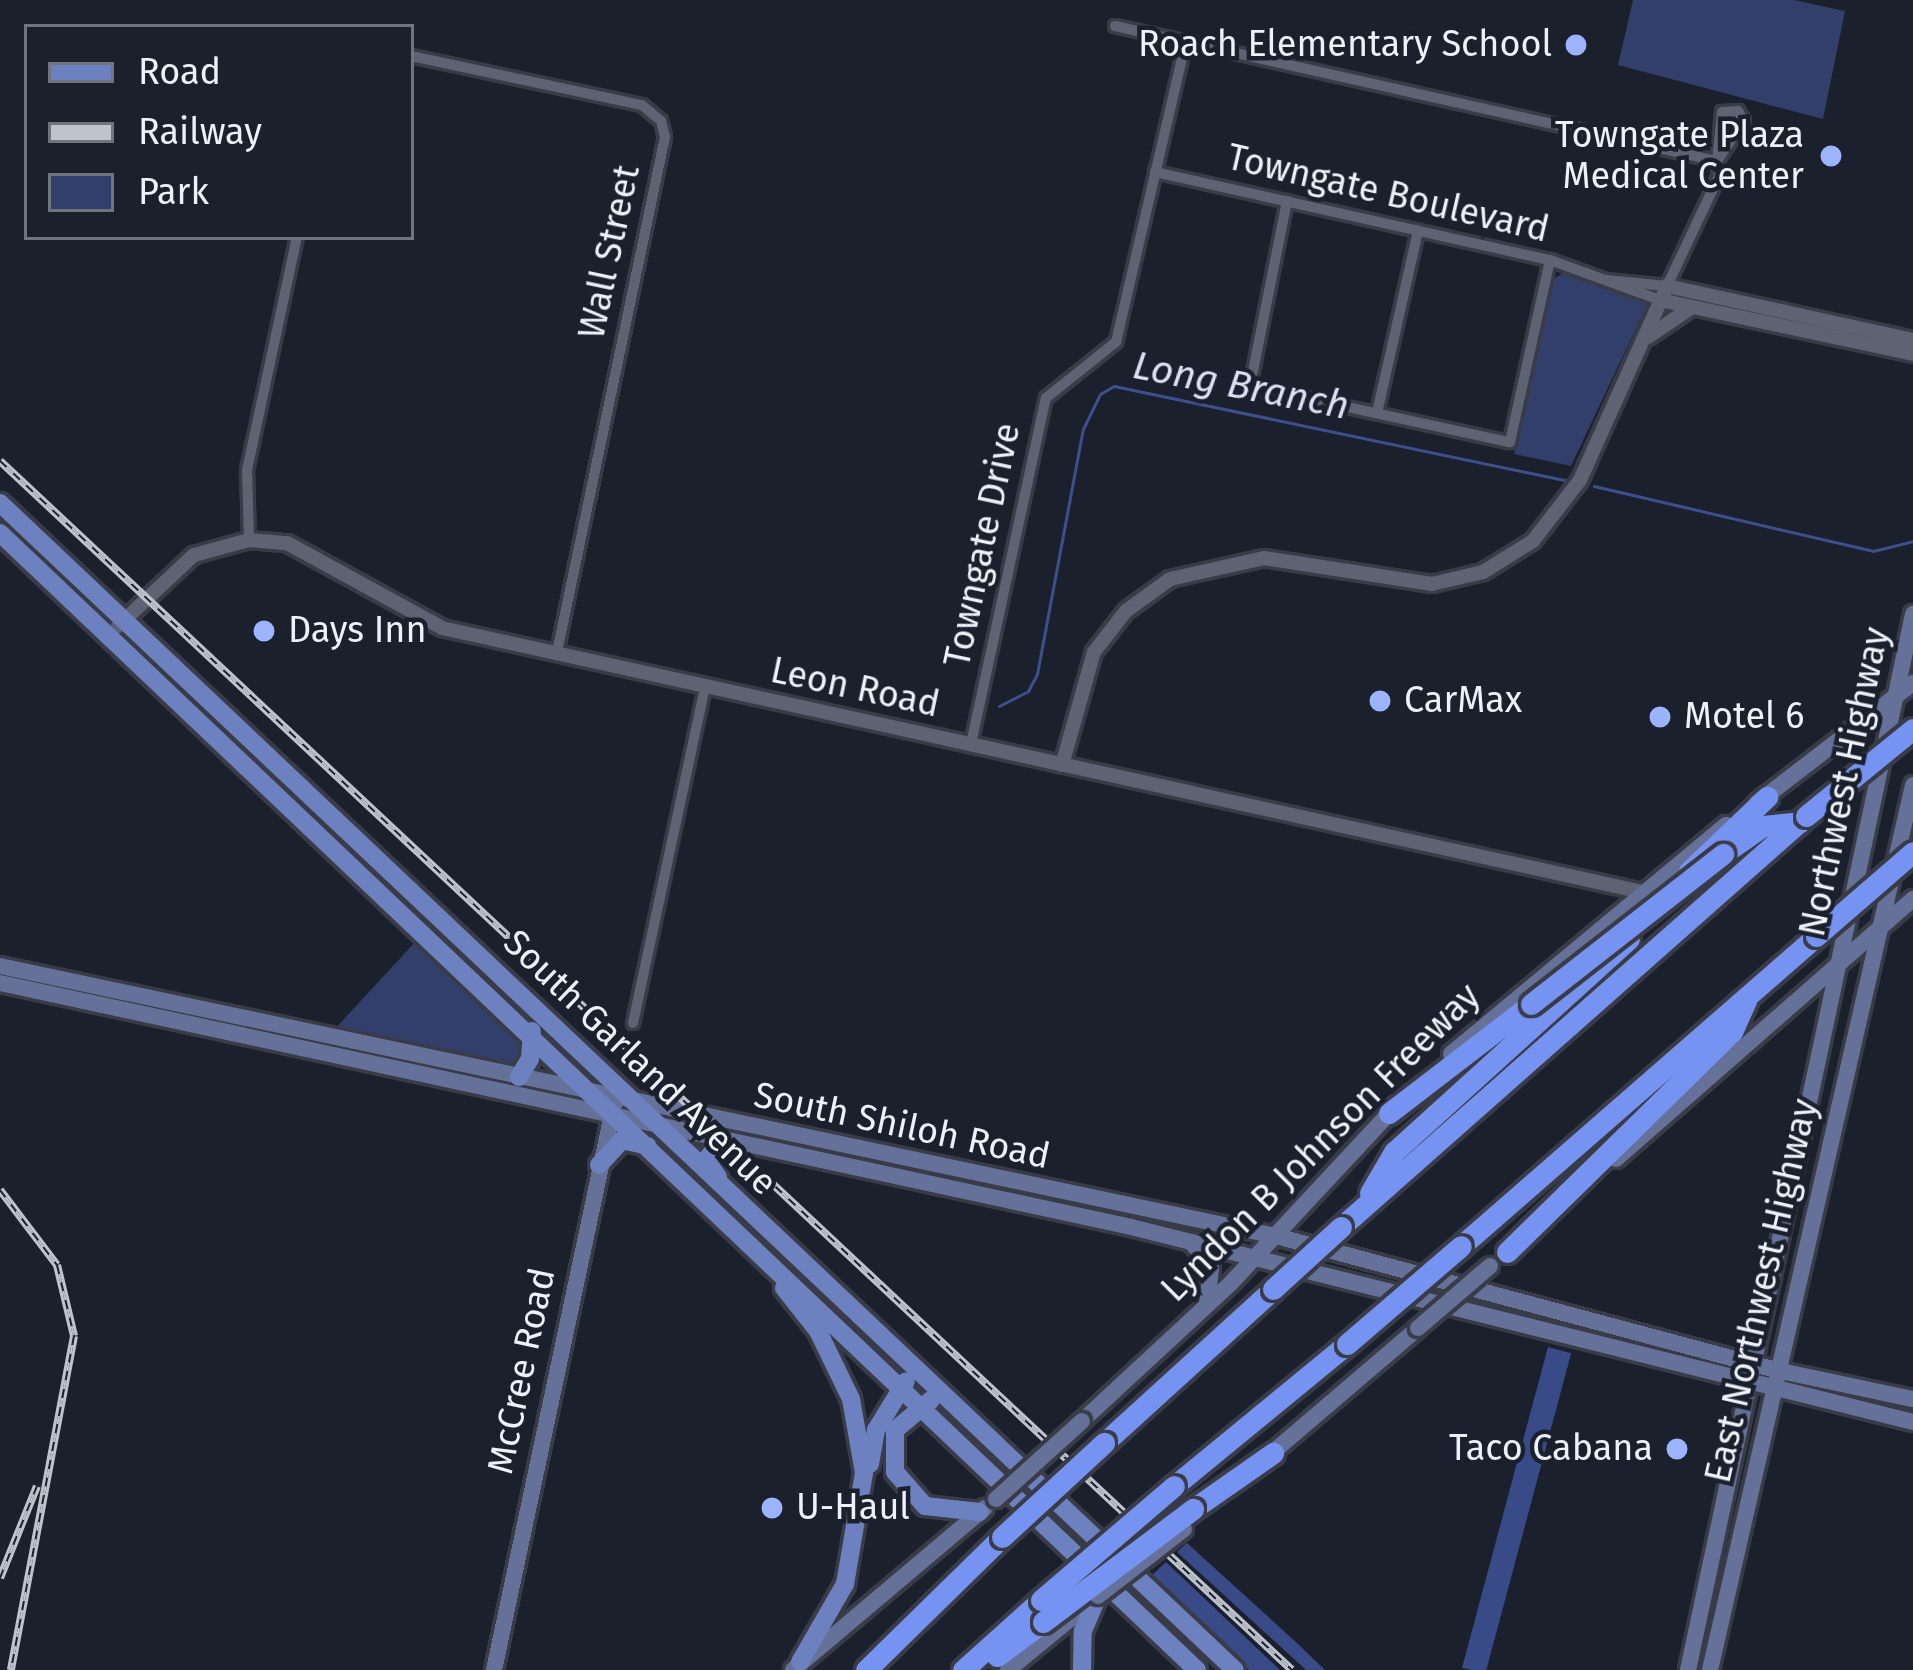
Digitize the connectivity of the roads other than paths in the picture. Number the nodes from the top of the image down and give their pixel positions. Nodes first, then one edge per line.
1 (1115, 26) dead end
2 (1186, 42) junction
3 (414, 57) edge
4 (1155, 172) junction
5 (1287, 201) junction
6 (1418, 231) junction
7 (296, 240) edge
8 (1550, 260) junction
9 (1664, 293) junction
10 (1692, 307) junction
11 (1812, 325) junction
12 (1913, 340) edge
13 (1640, 345) junction
14 (1913, 355) edge
15 (1377, 413) junction
16 (0, 503) edge
17 (0, 533) edge
18 (249, 540) junction
19 (1913, 614) edge
20 (124, 619) junction
21 (110, 636) junction
22 (557, 652) junction
23 (1913, 683) edge
24 (705, 686) junction
25 (1890, 701) junction
26 (1913, 729) edge
27 (971, 744) junction
28 (1062, 765) junction
29 (1913, 785) edge
30 (1767, 796) junction
31 (1803, 819) junction
32 (1913, 852) edge
33 (1638, 892) junction
34 (1910, 901) edge
35 (1881, 928) junction
36 (1841, 962) junction
37 (0, 966) edge
38 (1874, 970) junction
39 (0, 983) edge
40 (1750, 993) junction
41 (202, 1017) junction
42 (633, 1023) dead end
43 (532, 1031) junction
44 (519, 1076) junction
45 (594, 1092) junction
46 (620, 1098) junction
47 (1389, 1113) junction
48 (660, 1125) junction
49 (722, 1140) junction
50 (653, 1149) junction
51 (599, 1165) junction
52 (1011, 1183) junction
53 (719, 1188) junction
54 (961, 1191) junction
55 (1360, 1210) junction
56 (1132, 1218) junction
57 (739, 1233) junction
58 (1276, 1236) junction
59 (1190, 1241) junction
60 (1256, 1257) junction
61 (1499, 1259) junction
62 (1507, 1298) junction
63 (1205, 1306) junction
64 (1503, 1321) junction
65 (1755, 1364) junction
66 (917, 1369) junction
67 (1776, 1370) junction
68 (1750, 1385) junction
69 (900, 1388) junction
70 (940, 1392) junction
71 (1772, 1392) junction
72 (1913, 1399) edge
73 (917, 1412) junction
74 (1913, 1422) edge
75 (1273, 1453) joint
76 (864, 1502) junction
77 (980, 1512) junction
78 (1188, 1519) junction
79 (1704, 1594) junction
80 (1098, 1596) junction
81 (1725, 1598) junction
82 (1042, 1611) junction
83 (1165, 1640) junction
84 (797, 1666) edge
85 (494, 1670) edge
86 (866, 1670) edge
87 (963, 1670) edge
88 (977, 1670) edge
89 (1007, 1670) edge
90 (1082, 1670) edge
91 (1175, 1670) edge
92 (1197, 1670) edge
93 (1235, 1670) edge
94 (1688, 1670) edge
95 (1710, 1670) edge

1 - 2 street
2 - 4 street, Towngate Drive
2 - 9 street
3 - 22 street, Wall Street
4 - 5 street, Towngate Boulevard
4 - 27 street, Towngate Drive
5 - 6 street, Towngate Boulevard
5 - 15 street
6 - 8 street, Towngate Boulevard
6 - 15 street
7 - 18 street
8 - 9 street, Towngate Boulevard
8 - 15 street
9 - 10 street, Towngate Boulevard
9 - 11 street, Towngate Boulevard
9 - 13 street
10 - 11 street, Towngate Boulevard
10 - 13 street
11 - 12 street, Towngate Boulevard
11 - 14 street, Towngate Boulevard
13 - 28 street
16 - 20 main road, South Garland Avenue
17 - 21 main road, South Garland Avenue
18 - 20 street, Leon Road
18 - 22 street, Leon Road
19 - 25 main road, Northwest Highway
20 - 21 street, Leon Road
20 - 46 main road, South Garland Avenue
21 - 43 main road, South Garland Avenue
22 - 24 street, Leon Road
23 - 25 main road, Lyndon B Johnson Freeway
24 - 27 street, Leon Road
24 - 42 street
25 - 30 main road, Lyndon B Johnson Freeway
25 - 36 main road, Northwest Highway
26 - 31 highway, Lyndon B Johnson Freeway, bridge
27 - 28 street, Leon Road
28 - 33 street, Leon Road
29 - 35 main road, Northwest Highway
30 - 33 main road, Lyndon B Johnson Freeway
30 - 55 highway
31 - 47 highway, bridge
31 - 55 highway, Lyndon B Johnson Freeway
32 - 40 highway, bridge
33 - 47 main road, Lyndon B Johnson Freeway
34 - 35 main road
34 - 38 main road
35 - 36 main road
35 - 38 main road, East Northwest Highway
36 - 61 main road
36 - 65 main road, East Northwest Highway
37 - 41 main road, South Shiloh Road
38 - 67 main road, East Northwest Highway
39 - 41 main road, South Shiloh Road
40 - 61 highway
40 - 82 highway, bridge
41 - 44 main road, South Shiloh Road
41 - 46 main road, South Shiloh Road
43 - 44 main road
43 - 45 main road, South Garland Avenue
44 - 45 main road, South Shiloh Road
45 - 46 main road, South Garland Avenue
46 - 48 main road, South Garland Avenue
46 - 50 main road, South Garland Avenue
46 - 51 main road, McCree Road
46 - 52 main road, South Shiloh Road
47 - 58 main road, Lyndon B Johnson Freeway
48 - 49 main road, South Shiloh Road
48 - 53 main road, South Garland Avenue
49 - 53 main road
49 - 54 main road, South Shiloh Road
50 - 51 main road
50 - 57 main road, South Garland Avenue
51 - 85 main road, McCree Road
52 - 54 main road
52 - 56 main road, South Shiloh Road
53 - 66 main road, South Garland Avenue
54 - 56 main road, South Shiloh Road
55 - 86 highway, Lyndon B Johnson Freeway, bridge
56 - 58 main road, South Shiloh Road
56 - 59 main road, South Shiloh Road
57 - 69 main road, South Garland Avenue
57 - 76 main road
58 - 60 main road, Lyndon B Johnson Freeway
58 - 62 main road, South Shiloh Road
59 - 60 main road, South Shiloh Road
59 - 63 main road
60 - 63 main road, Lyndon B Johnson Freeway
60 - 64 main road, South Shiloh Road
61 - 75 main road, bridge
62 - 64 main road
62 - 65 main road, South Shiloh Road
63 - 77 main road, Lyndon B Johnson Freeway, bridge
64 - 68 main road, South Shiloh Road
65 - 67 main road, South Shiloh Road
65 - 68 main road, East Northwest Highway
66 - 69 main road
66 - 70 main road, South Garland Avenue
67 - 71 main road, East Northwest Highway
67 - 72 main road, South Shiloh Road
68 - 71 main road, South Shiloh Road
68 - 79 main road, East Northwest Highway
69 - 73 main road, South Garland Avenue
69 - 76 main road
70 - 73 main road
70 - 93 main road, South Garland Avenue
71 - 74 main road, South Shiloh Road
71 - 81 main road, East Northwest Highway
73 - 77 main road
73 - 83 main road, South Garland Avenue
75 - 78 highway
76 - 84 main road
77 - 84 main road, Lyndon B Johnson Freeway
78 - 80 main road, bridge
78 - 82 highway, bridge
79 - 81 main road
79 - 94 main road, East Northwest Highway
80 - 89 main road
80 - 90 main road
81 - 95 main road, East Northwest Highway
82 - 87 highway
82 - 88 highway
83 - 91 main road
83 - 92 main road, South Garland Avenue

